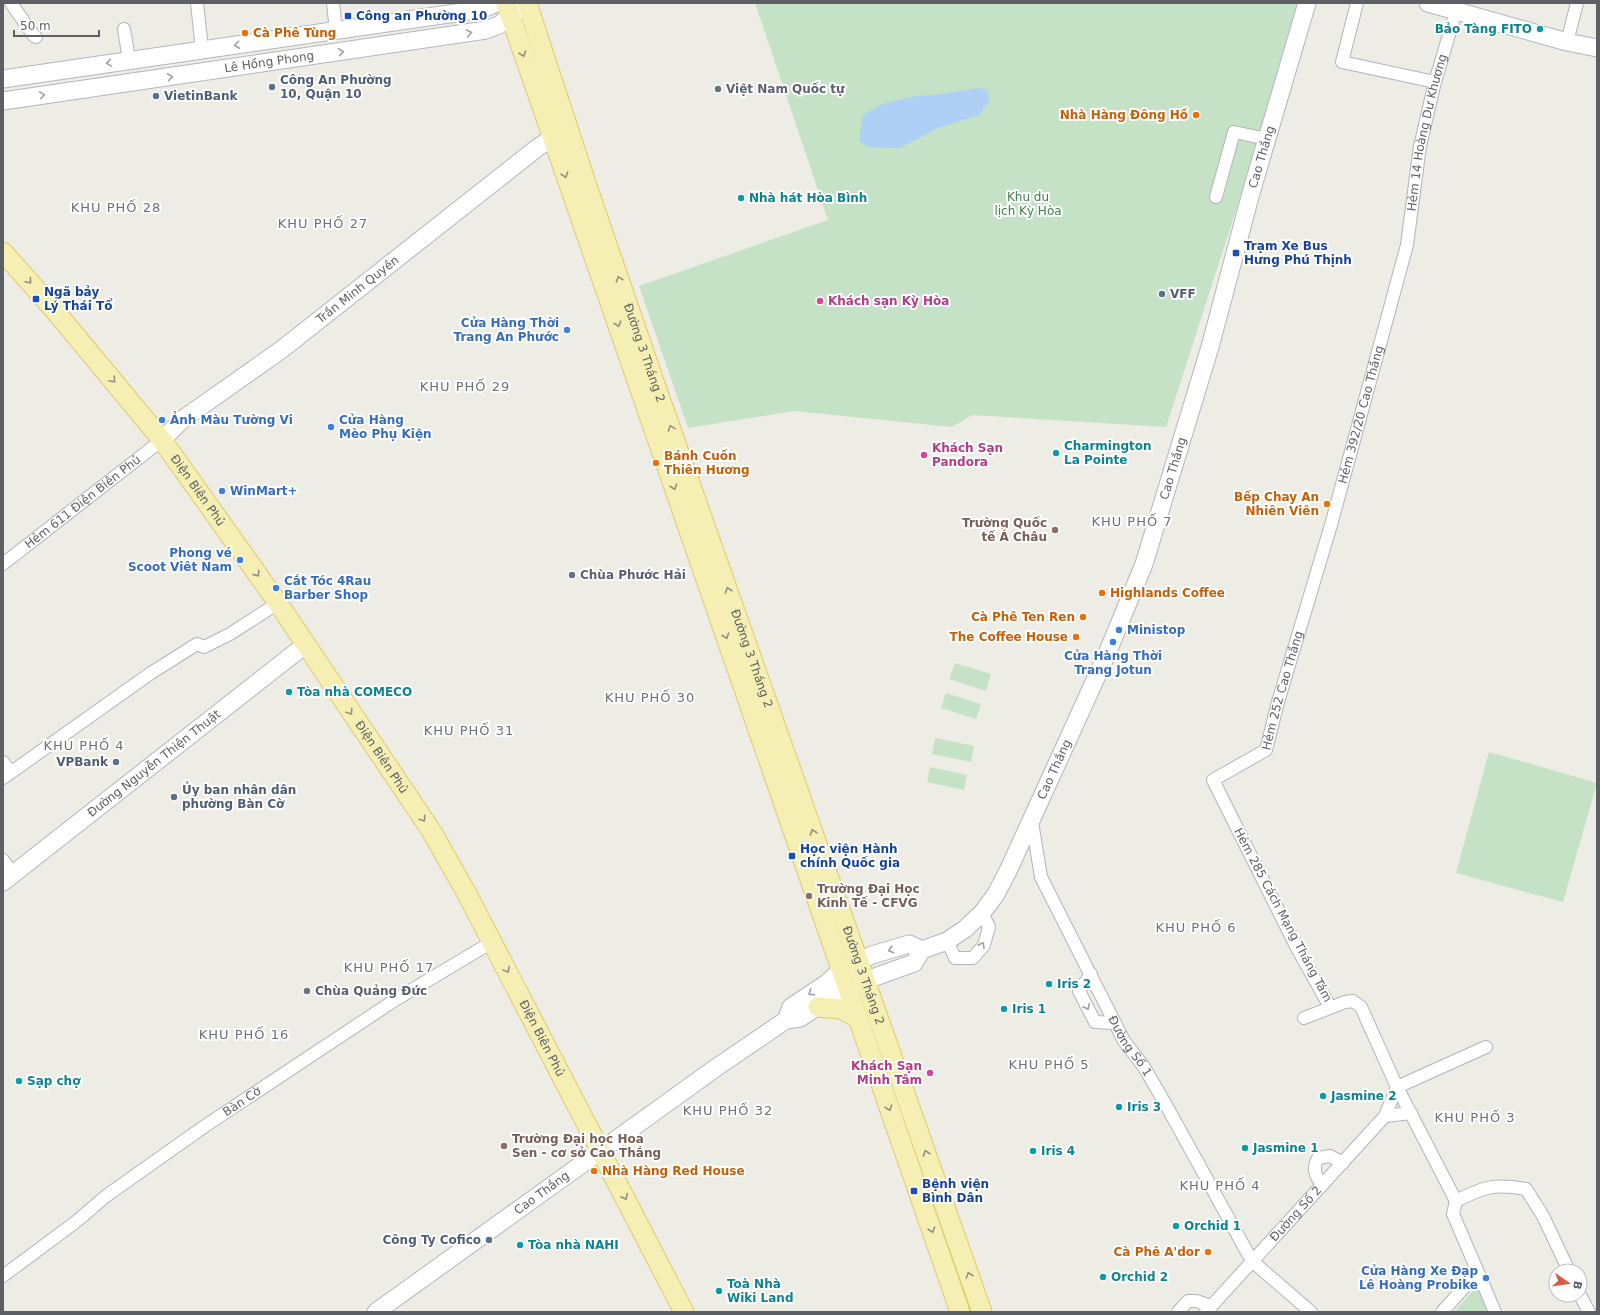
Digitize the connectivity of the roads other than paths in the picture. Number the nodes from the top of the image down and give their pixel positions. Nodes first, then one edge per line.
1 (11, 3) edge
2 (197, 3) edge
3 (333, 3) edge
4 (496, 3) edge
5 (527, 3) edge
6 (1307, 3) edge
7 (1357, 3) edge
8 (1428, 3) edge
9 (1577, 3) edge
10 (508, 10) edge
11 (1456, 11) junction
12 (124, 29) dead end
13 (336, 31) junction
14 (36, 37) dead end
15 (1567, 42) junction
16 (1597, 48) edge
17 (202, 50) junction
18 (129, 60) junction
19 (3, 79) edge
20 (1435, 82) junction
21 (3, 101) edge
22 (552, 138) junction
23 (1267, 140) junction
24 (1216, 197) dead end
25 (1407, 232) joint
26 (3, 252) edge
27 (162, 440) junction
28 (3, 564) edge
29 (1310, 596) joint
30 (278, 603) junction
31 (305, 645) junction
32 (3, 762) edge
33 (7, 775) edge
34 (1213, 780) joint
35 (1032, 822) junction
36 (3, 860) edge
37 (8, 878) edge
38 (982, 913) junction
39 (947, 941) junction
40 (492, 942) junction
41 (922, 950) junction
42 (859, 961) junction
43 (1091, 974) junction
44 (844, 978) junction
45 (865, 979) junction
46 (818, 1007) junction
47 (1330, 1007) junction
48 (858, 1018) junction
49 (1304, 1018) dead end
50 (786, 1020) junction
51 (1115, 1023) junction
52 (1486, 1047) dead end
53 (1397, 1087) junction
54 (1411, 1113) junction
55 (1385, 1116) junction
56 (600, 1150) junction
57 (1343, 1163) junction
58 (1322, 1186) junction
59 (1456, 1201) junction
60 (1252, 1261) junction
61 (1565, 1263) edge
62 (1477, 1273) junction
63 (3, 1276) edge
64 (1208, 1309) edge
65 (376, 1312) edge
66 (684, 1312) edge
67 (960, 1312) edge
68 (982, 1312) edge
69 (1178, 1312) edge
70 (1311, 1312) edge
71 (1442, 1312) edge
72 (1494, 1312) edge

1 - 14 street
2 - 17 street
3 - 13 street
4 - 13 street, Lê Hồng Phong
5 - 10 street, Lê Hồng Phong
42 -> 5 main road, Đường 3 Tháng 2
6 - 23 street, Cao Thắng
7 - 20 street
8 - 11 street
9 - 15 street
21 -> 10 street, Lê Hồng Phong
10 -> 22 main road, Đường 3 Tháng 2
11 - 15 street
11 - 20 street, Hẻm 14 Hoàng Dư Khương
12 - 18 street
13 -> 17 street, Lê Hồng Phong
15 - 16 street
17 - 18 street, Lê Hồng Phong
18 -> 19 street, Lê Hồng Phong
20 - 25 street, Hẻm 14 Hoàng Dư Khương
22 - 27 street, Trần Minh Quyền
22 -> 44 main road, Đường 3 Tháng 2
23 - 24 street
23 - 35 street, Cao Thắng
25 - 29 street, Hẻm 392/20 Cao Thắng
26 -> 27 main road, Điện Biên Phủ
27 - 28 street, Hẻm 611 Điện Biên Phủ
27 -> 30 main road, Điện Biên Phủ
29 - 34 street, Hẻm 252 Cao Thắng
30 - 31 main road, Điện Biên Phủ
30 - 33 street
31 - 37 street, Đường Nguyễn Thiện Thuật
31 -> 40 main road, Điện Biên Phủ
32 - 33 street
34 - 47 street, Hẻm 285 Cách Mạng Tháng Tám
35 - 38 street, Cao Thắng
35 - 43 street, Đường Số 1
36 - 37 street
38 - 39 street, Cao Thắng
39 -> 38 street
39 - 41 street, Cao Thắng
40 -> 56 main road, Điện Biên Phủ
40 - 63 street, Bàn Cờ
41 -> 42 street, Cao Thắng
41 - 45 street, Cao Thắng
42 - 44 street, Cao Thắng
42 - 45 main road, Đường 3 Tháng 2
43 - 51 street, Đường Số 1
43 -> 51 street
44 - 45 street, Cao Thắng
44 - 46 street, Cao Thắng
44 - 48 main road, Đường 3 Tháng 2
44 -> 50 street, Cao Thắng
68 -> 45 main road, Đường 3 Tháng 2
46 - 48 main road
46 - 50 street, Cao Thắng
47 - 49 street
47 - 53 street, Hẻm 285 Cách Mạng Tháng Tám
48 -> 67 main road, Đường 3 Tháng 2
50 - 56 street, Cao Thắng
51 - 60 street, Đường Số 1
52 - 53 street
53 - 54 street, Hẻm 285 Cách Mạng Tháng Tám
53 - 55 street, Đường Số 2
54 - 55 street
54 - 59 street, Hẻm 285 Cách Mạng Tháng Tám
55 - 57 street, Đường Số 2
56 - 65 street, Cao Thắng
56 -> 66 main road, Điện Biên Phủ
57 - 58 street, Đường Số 2
57 - 58 street
58 - 60 street, Đường Số 2
59 - 61 street
59 - 62 street
60 - 64 street, Đường Số 2
60 - 70 street
62 - 71 street
62 - 72 street
64 - 69 street

